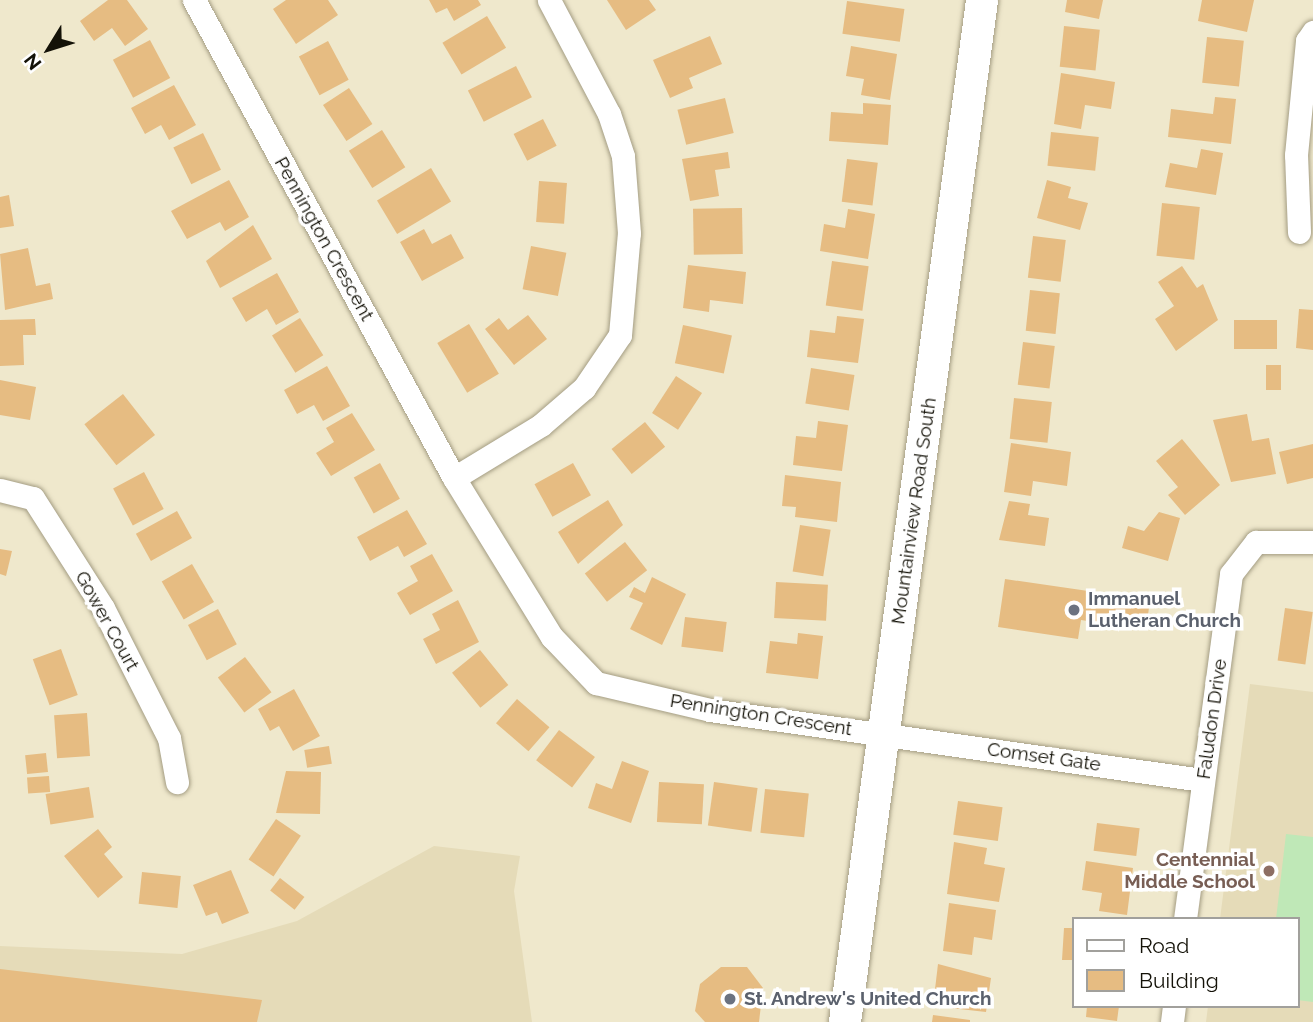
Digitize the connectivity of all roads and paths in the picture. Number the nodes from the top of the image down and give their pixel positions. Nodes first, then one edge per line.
1 (194, 0) edge
2 (549, 0) edge
3 (982, 0) edge
4 (1313, 32) edge
5 (1299, 232) dead end
6 (454, 478) junction
7 (0, 490) edge
8 (1313, 542) edge
9 (884, 734) junction
10 (1203, 780) junction
11 (177, 782) dead end
12 (1185, 917) edge
13 (845, 1022) edge

1 - 6 street, Pennington Crescent
2 - 6 street
3 - 9 main road, Mountainview Road South
4 - 5 street
6 - 9 street, Pennington Crescent
7 - 11 street, Gower Court
8 - 10 street, Faludon Drive
9 - 10 street, Comset Gate
9 - 13 main road, Mountainview Road South
10 - 12 street, Faludon Drive

